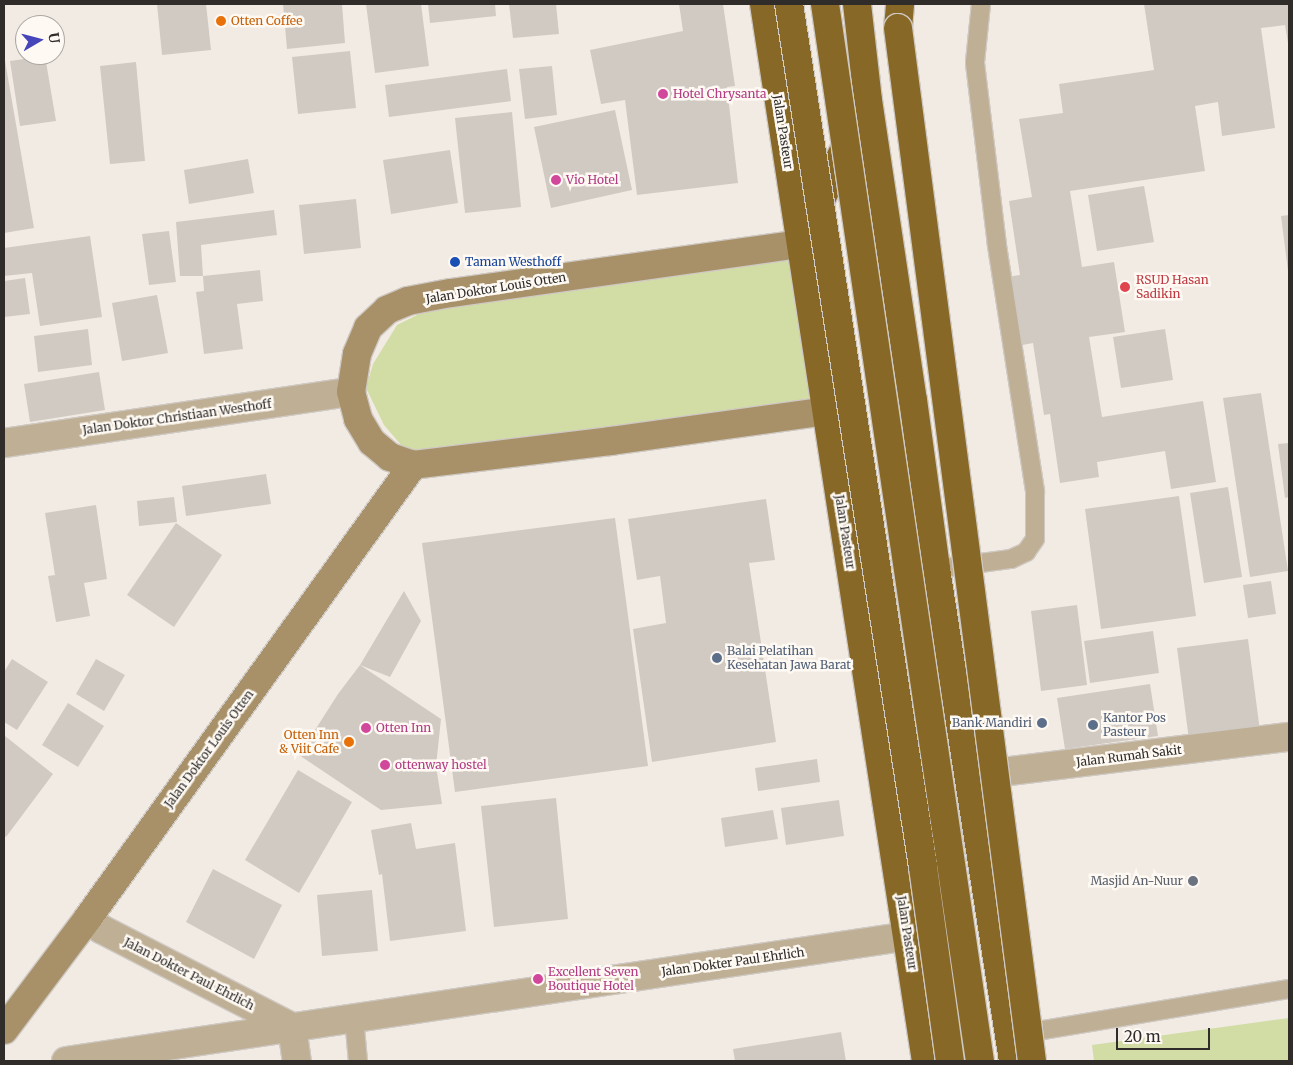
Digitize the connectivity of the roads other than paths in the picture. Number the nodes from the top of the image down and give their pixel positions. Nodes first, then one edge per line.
1 (764, 4) edge
2 (789, 4) edge
3 (824, 4) edge
4 (857, 4) edge
5 (981, 4) edge
6 (899, 16) edge
7 (868, 100) junction
8 (800, 244) junction
9 (350, 392) junction
10 (826, 411) junction
11 (4, 443) edge
12 (413, 465) junction
13 (936, 569) junction
14 (852, 581) junction
15 (1289, 737) edge
16 (969, 776) junction
17 (88, 918) junction
18 (908, 936) junction
19 (1289, 989) edge
20 (7, 1018) edge
21 (354, 1018) junction
22 (292, 1027) junction
23 (1011, 1049) edge
24 (66, 1061) edge
25 (297, 1061) edge
26 (358, 1061) edge
27 (926, 1061) edge
28 (950, 1061) edge
29 (980, 1061) edge
30 (1032, 1061) edge

1 - 8 highway, Jalan Pasteur
2 - 28 highway, bridge
3 - 29 highway, bridge
4 - 7 highway
5 - 13 lane
6 - 30 highway, bridge
7 - 8 highway
7 - 13 highway
8 - 9 main road, Jalan Doktor Louis Otten
8 - 10 highway, Jalan Pasteur
9 - 11 street, Jalan Doktor Christiaan Westhoff
9 - 12 main road, Jalan Doktor Louis Otten
10 - 12 main road, Jalan Doktor Louis Otten
10 - 14 highway, Jalan Pasteur
12 - 17 main road, Jalan Doktor Louis Otten
13 - 14 highway
13 - 16 highway
14 - 18 highway, Jalan Pasteur
15 - 16 street, Jalan Rumah Sakit
16 - 23 highway
17 - 20 main road, Jalan Doktor Louis Otten
17 - 22 street, Jalan Dokter Paul Ehrlich
18 - 21 street, Jalan Dokter Paul Ehrlich
18 - 27 highway, Jalan Pasteur
19 - 23 lane
21 - 22 street, Jalan Dokter Paul Ehrlich
21 - 26 lane
22 - 24 street, Jalan Dokter Paul Ehrlich
22 - 25 street

